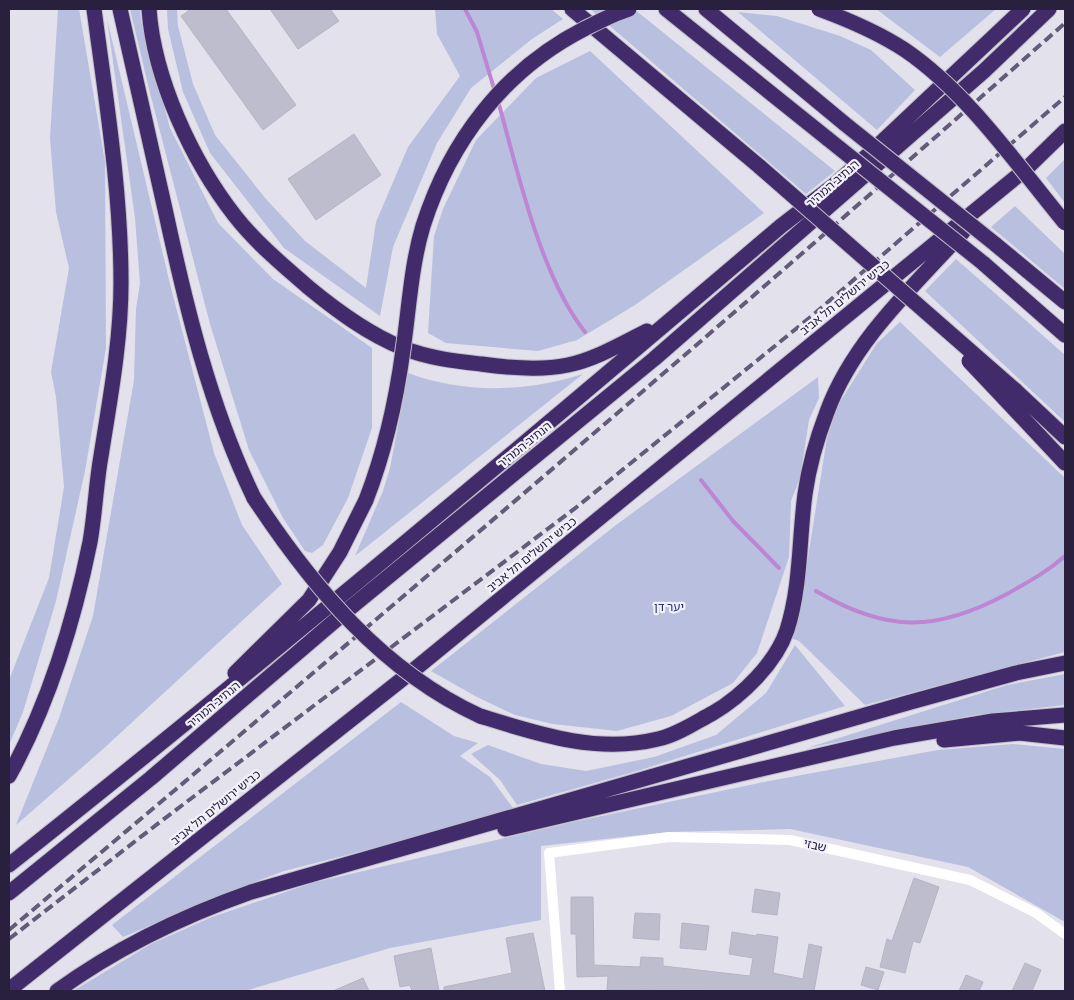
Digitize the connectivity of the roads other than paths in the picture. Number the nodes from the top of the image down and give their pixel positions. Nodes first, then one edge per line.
1 (94, 9) edge
2 (120, 9) edge
3 (149, 9) edge
4 (572, 9) edge
5 (629, 9) edge
6 (666, 9) edge
7 (706, 9) edge
8 (819, 9) edge
9 (1023, 9) edge
10 (1050, 9) edge
11 (1065, 131) edge
12 (999, 191) junction
13 (1065, 223) edge
14 (1065, 302) edge
15 (673, 318) junction
16 (1065, 335) edge
17 (1009, 394) junction
18 (1065, 437) edge
19 (1065, 463) edge
20 (1065, 664) edge
21 (1065, 715) edge
22 (171, 737) junction
23 (1065, 738) edge
24 (9, 776) edge
25 (730, 776) junction
26 (9, 865) edge
27 (314, 874) junction
28 (9, 892) edge
29 (1065, 934) edge
30 (9, 990) edge
31 (56, 991) edge
32 (560, 991) edge

1 - 24 highway
2 - 12 highway, bridge
3 - 15 highway
4 - 17 highway, bridge
5 - 22 highway, bridge
6 - 16 highway, bridge
7 - 14 highway, bridge
8 - 13 highway, bridge
9 - 15 highway
10 - 28 highway, הנתיב המהיר
11 - 12 highway, כביש ירושלים תל אביב
12 - 30 highway, כביש ירושלים תל אביב
15 - 22 highway
17 - 18 highway
17 - 19 highway
20 - 27 highway
21 - 25 highway
22 - 26 highway
23 - 25 highway
25 - 27 highway
27 - 31 highway
29 - 32 street, שבזי

